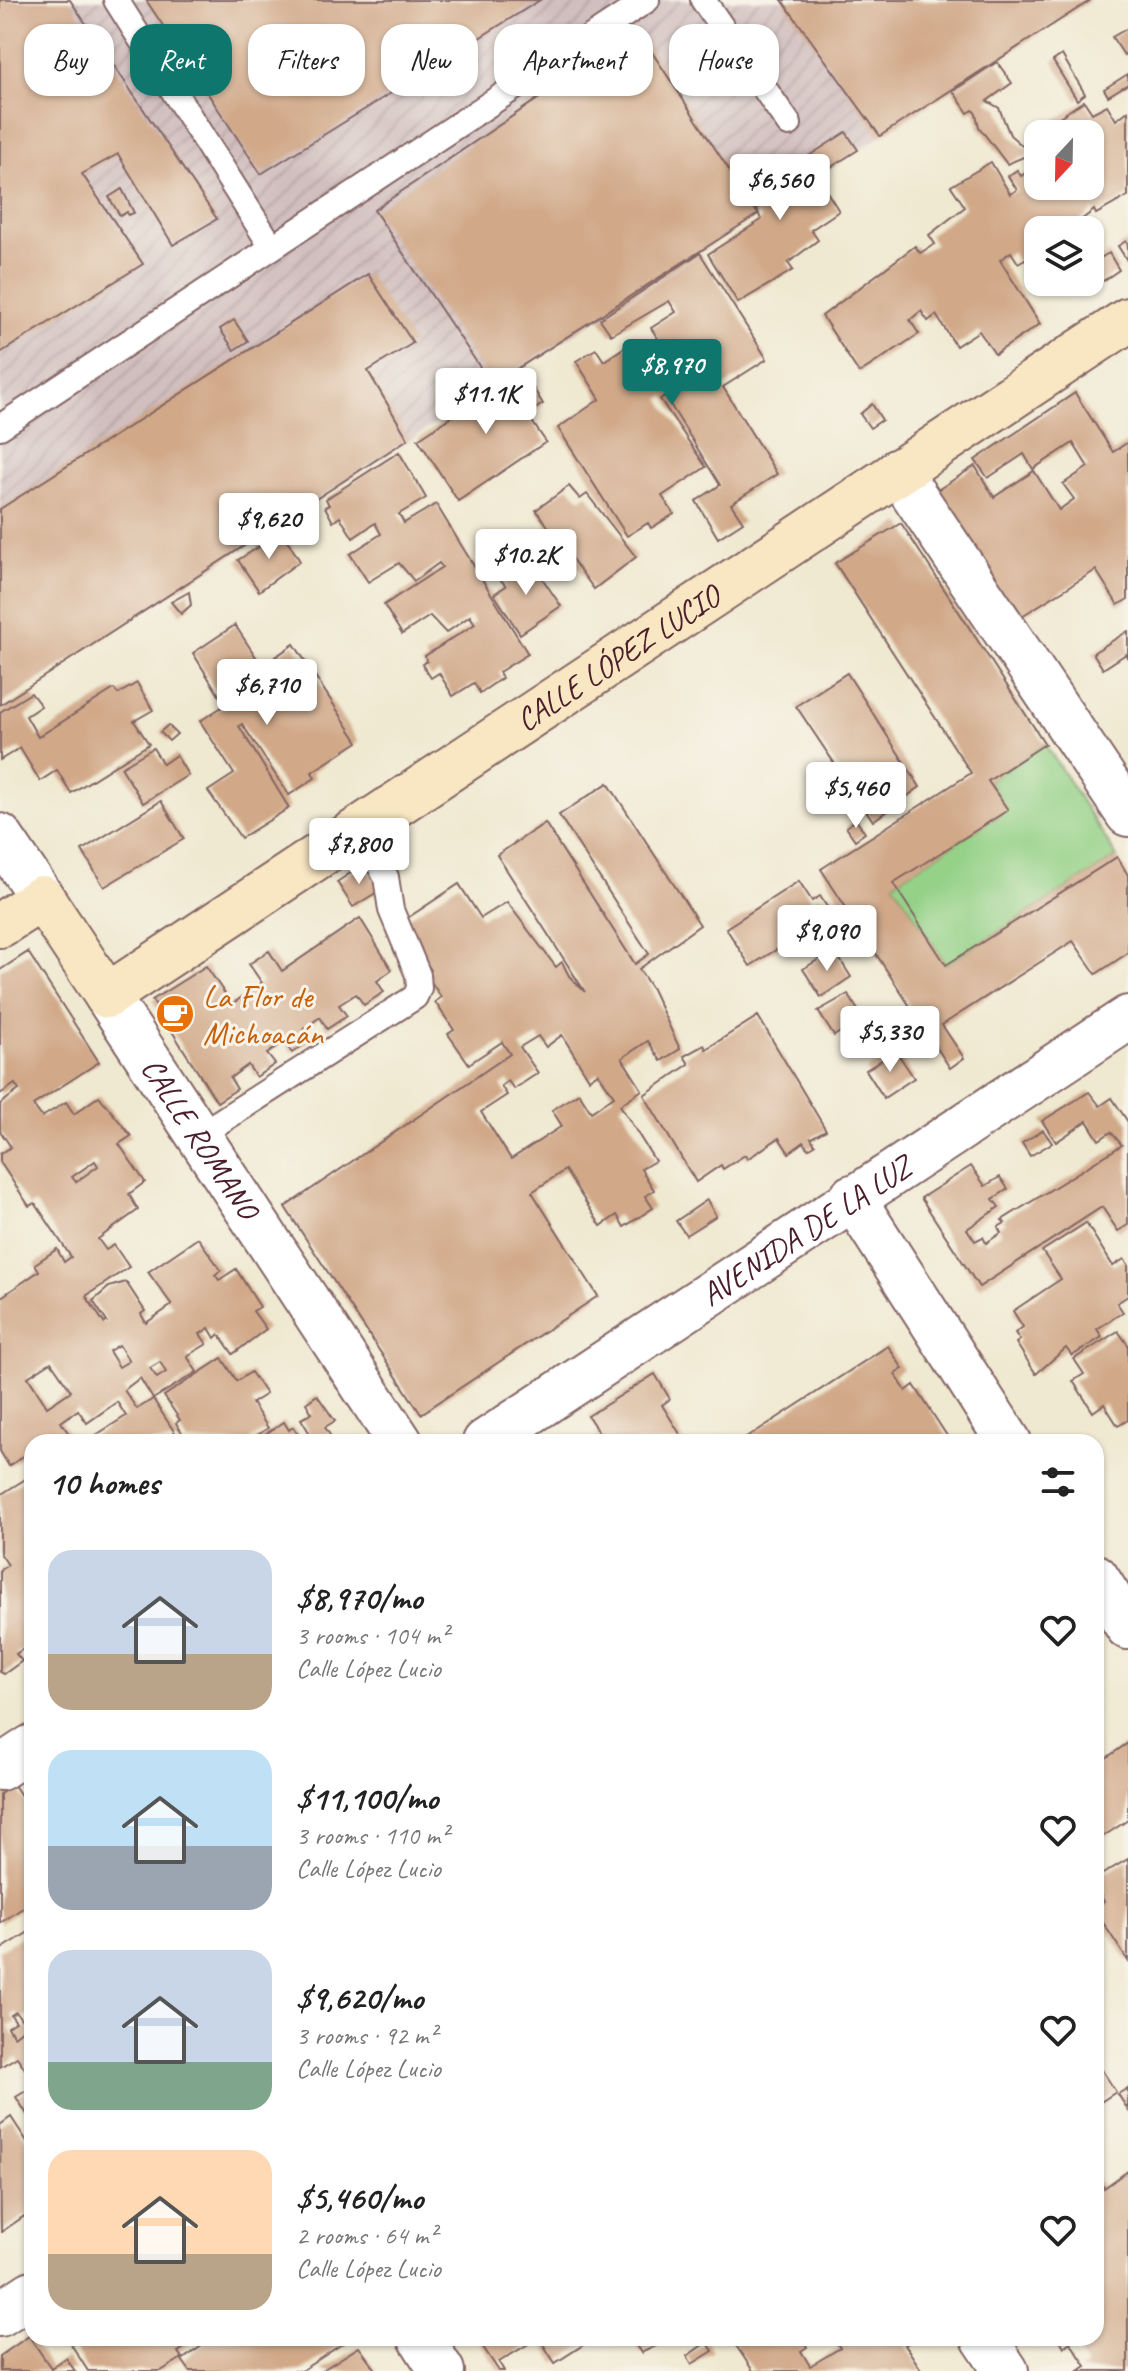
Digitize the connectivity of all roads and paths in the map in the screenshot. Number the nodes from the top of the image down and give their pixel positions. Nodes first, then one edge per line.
1 (116, 0) edge
2 (647, 0) edge
3 (703, 0) edge
4 (789, 124) dead end
5 (272, 247) junction
6 (1128, 320) edge
7 (0, 427) edge
8 (898, 471) junction
9 (1128, 814) edge
10 (360, 830) junction
11 (0, 836) edge
12 (42, 898) junction
13 (0, 925) edge
14 (107, 996) junction
15 (1128, 1018) edge
16 (199, 1135) junction
17 (852, 1197) junction
18 (395, 1434) edge
19 (497, 1434) edge
20 (1004, 1434) edge
21 (1104, 1590) edge
22 (1128, 1627) edge
23 (24, 1752) edge
24 (0, 1768) edge
25 (24, 2298) edge
26 (0, 2314) edge
27 (426, 2346) edge
28 (989, 2346) edge
29 (442, 2371) edge
30 (1006, 2371) edge

1 - 5 lane
2 - 5 lane
3 - 4 lane
5 - 7 lane
6 - 8 main road, CALLE LÓPEZ LUCIO
8 - 9 street
8 - 10 main road, CALLE LÓPEZ LUCIO
10 - 14 main road, CALLE LÓPEZ LUCIO
10 - 16 lane
11 - 12 street, CALLE ROMANO
12 - 13 main road
12 - 14 main road, CALLE ROMANO
14 - 16 street, CALLE ROMANO
15 - 17 street, AVENIDA DE LA LUZ
16 - 18 street, CALLE ROMANO
17 - 19 street, AVENIDA DE LA LUZ
17 - 20 street
21 - 22 street
23 - 24 street
25 - 26 street
27 - 29 street
28 - 30 street

